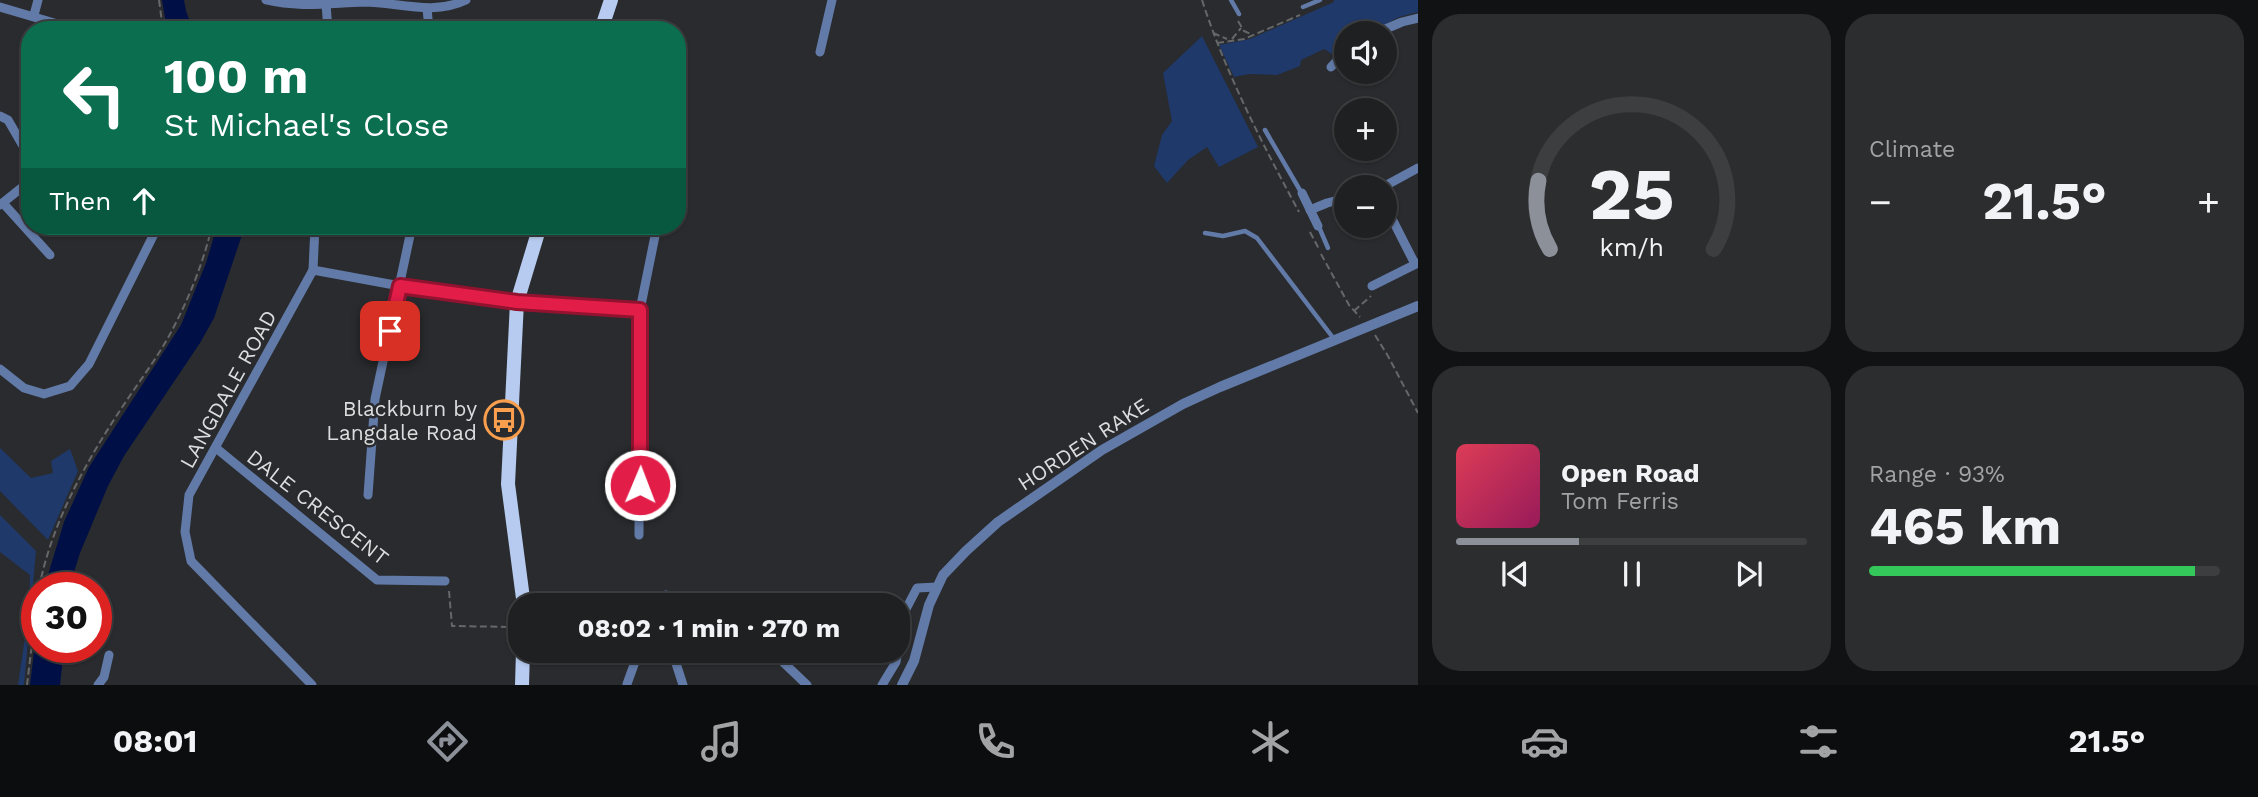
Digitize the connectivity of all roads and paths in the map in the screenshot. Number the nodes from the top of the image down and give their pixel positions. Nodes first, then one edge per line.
1 (38, 0) edge
2 (159, 0) edge
3 (266, 0) edge
4 (466, 0) edge
5 (611, 0) edge
6 (832, 0) edge
7 (1202, 0) edge
8 (1231, 0) edge
9 (1320, 0) edge
10 (366, 1) edge
11 (326, 4) junction
12 (0, 7) edge
13 (427, 8) junction
14 (1304, 10) joint
15 (1239, 14) joint
16 (34, 15) junction
17 (52, 21) edge
18 (162, 21) edge
19 (327, 21) edge
20 (428, 21) edge
21 (604, 21) edge
22 (1417, 21) edge
23 (1397, 24) edge
24 (1241, 28) junction
25 (1212, 32) junction
26 (1255, 35) junction
27 (1230, 41) junction
28 (1217, 43) junction
29 (820, 52) dead end
30 (1334, 64) edge
31 (1331, 67) dead end
32 (0, 116) edge
33 (1265, 130) dead end
34 (21, 142) edge
35 (1418, 169) edge
36 (1397, 180) edge
37 (21, 188) edge
38 (1302, 193) joint
39 (1334, 201) edge
40 (1, 204) edge
41 (1310, 210) junction
42 (1304, 221) dead end
43 (21, 225) edge
44 (1318, 226) joint
45 (1397, 228) edge
46 (1205, 233) dead end
47 (1310, 233) dead end
48 (31, 235) edge
49 (154, 235) edge
50 (209, 235) edge
51 (315, 235) edge
52 (410, 235) edge
53 (537, 235) edge
54 (655, 235) edge
55 (1328, 248) dead end
56 (50, 255) dead end
57 (1416, 264) edge
58 (313, 270) junction
59 (400, 286) junction
60 (1372, 286) dead end
61 (517, 302) junction
62 (1418, 306) edge
63 (640, 310) junction
64 (1369, 326) junction
65 (1334, 340) junction
66 (0, 369) edge
67 (1418, 413) edge
68 (216, 448) junction
69 (368, 495) dead end
70 (639, 535) dead end
71 (44, 572) edge
72 (444, 581) joint
73 (937, 587) junction
74 (522, 593) edge
75 (508, 627) edge
76 (30, 663) edge
77 (107, 663) edge
78 (523, 663) edge
79 (635, 663) edge
80 (676, 663) edge
81 (784, 663) edge
82 (627, 684) edge
83 (27, 685) edge
84 (98, 685) edge
85 (312, 685) edge
86 (522, 685) edge
87 (683, 685) edge
88 (807, 685) edge
89 (882, 685) edge
90 (902, 685) edge

1 - 16 street
2 - 18 path
3 - 11 street
4 - 13 street
5 - 21 main road
6 - 29 street
7 - 25 path
8 - 15 lane
9 - 14 lane
10 - 11 street
10 - 13 street
11 - 19 street
12 - 16 street
13 - 20 street
14 - 26 path
15 - 24 path
16 - 17 street
22 - 23 street
24 - 26 path
24 - 27 path
25 - 27 path
25 - 28 path
26 - 27 path
27 - 28 path
28 - 42 path
30 - 31 street
32 - 34 street
33 - 38 lane
35 - 36 street
37 - 40 street
38 - 41 street
39 - 41 street
40 - 43 street
41 - 44 street
44 - 55 lane
45 - 57 street
46 - 65 lane
47 - 64 path
48 - 56 street
49 - 66 street
50 - 71 path
51 - 58 street
52 - 59 street
53 - 61 main road
54 - 63 street
57 - 60 street
58 - 59 street
58 - 68 street, LANGDALE ROAD
59 - 61 street
59 - 69 street
61 - 63 street
61 - 74 main road
62 - 64 street, HORDEN RAKE
63 - 70 street
64 - 65 street, HORDEN RAKE
64 - 67 path
65 - 73 street, HORDEN RAKE
68 - 72 street, DALE CRESCENT
68 - 85 street, LANGDALE ROAD
72 - 75 path
73 - 89 street
73 - 90 street, HORDEN RAKE
76 - 83 path
77 - 84 street
78 - 86 main road
79 - 82 street
80 - 87 street
81 - 88 street

